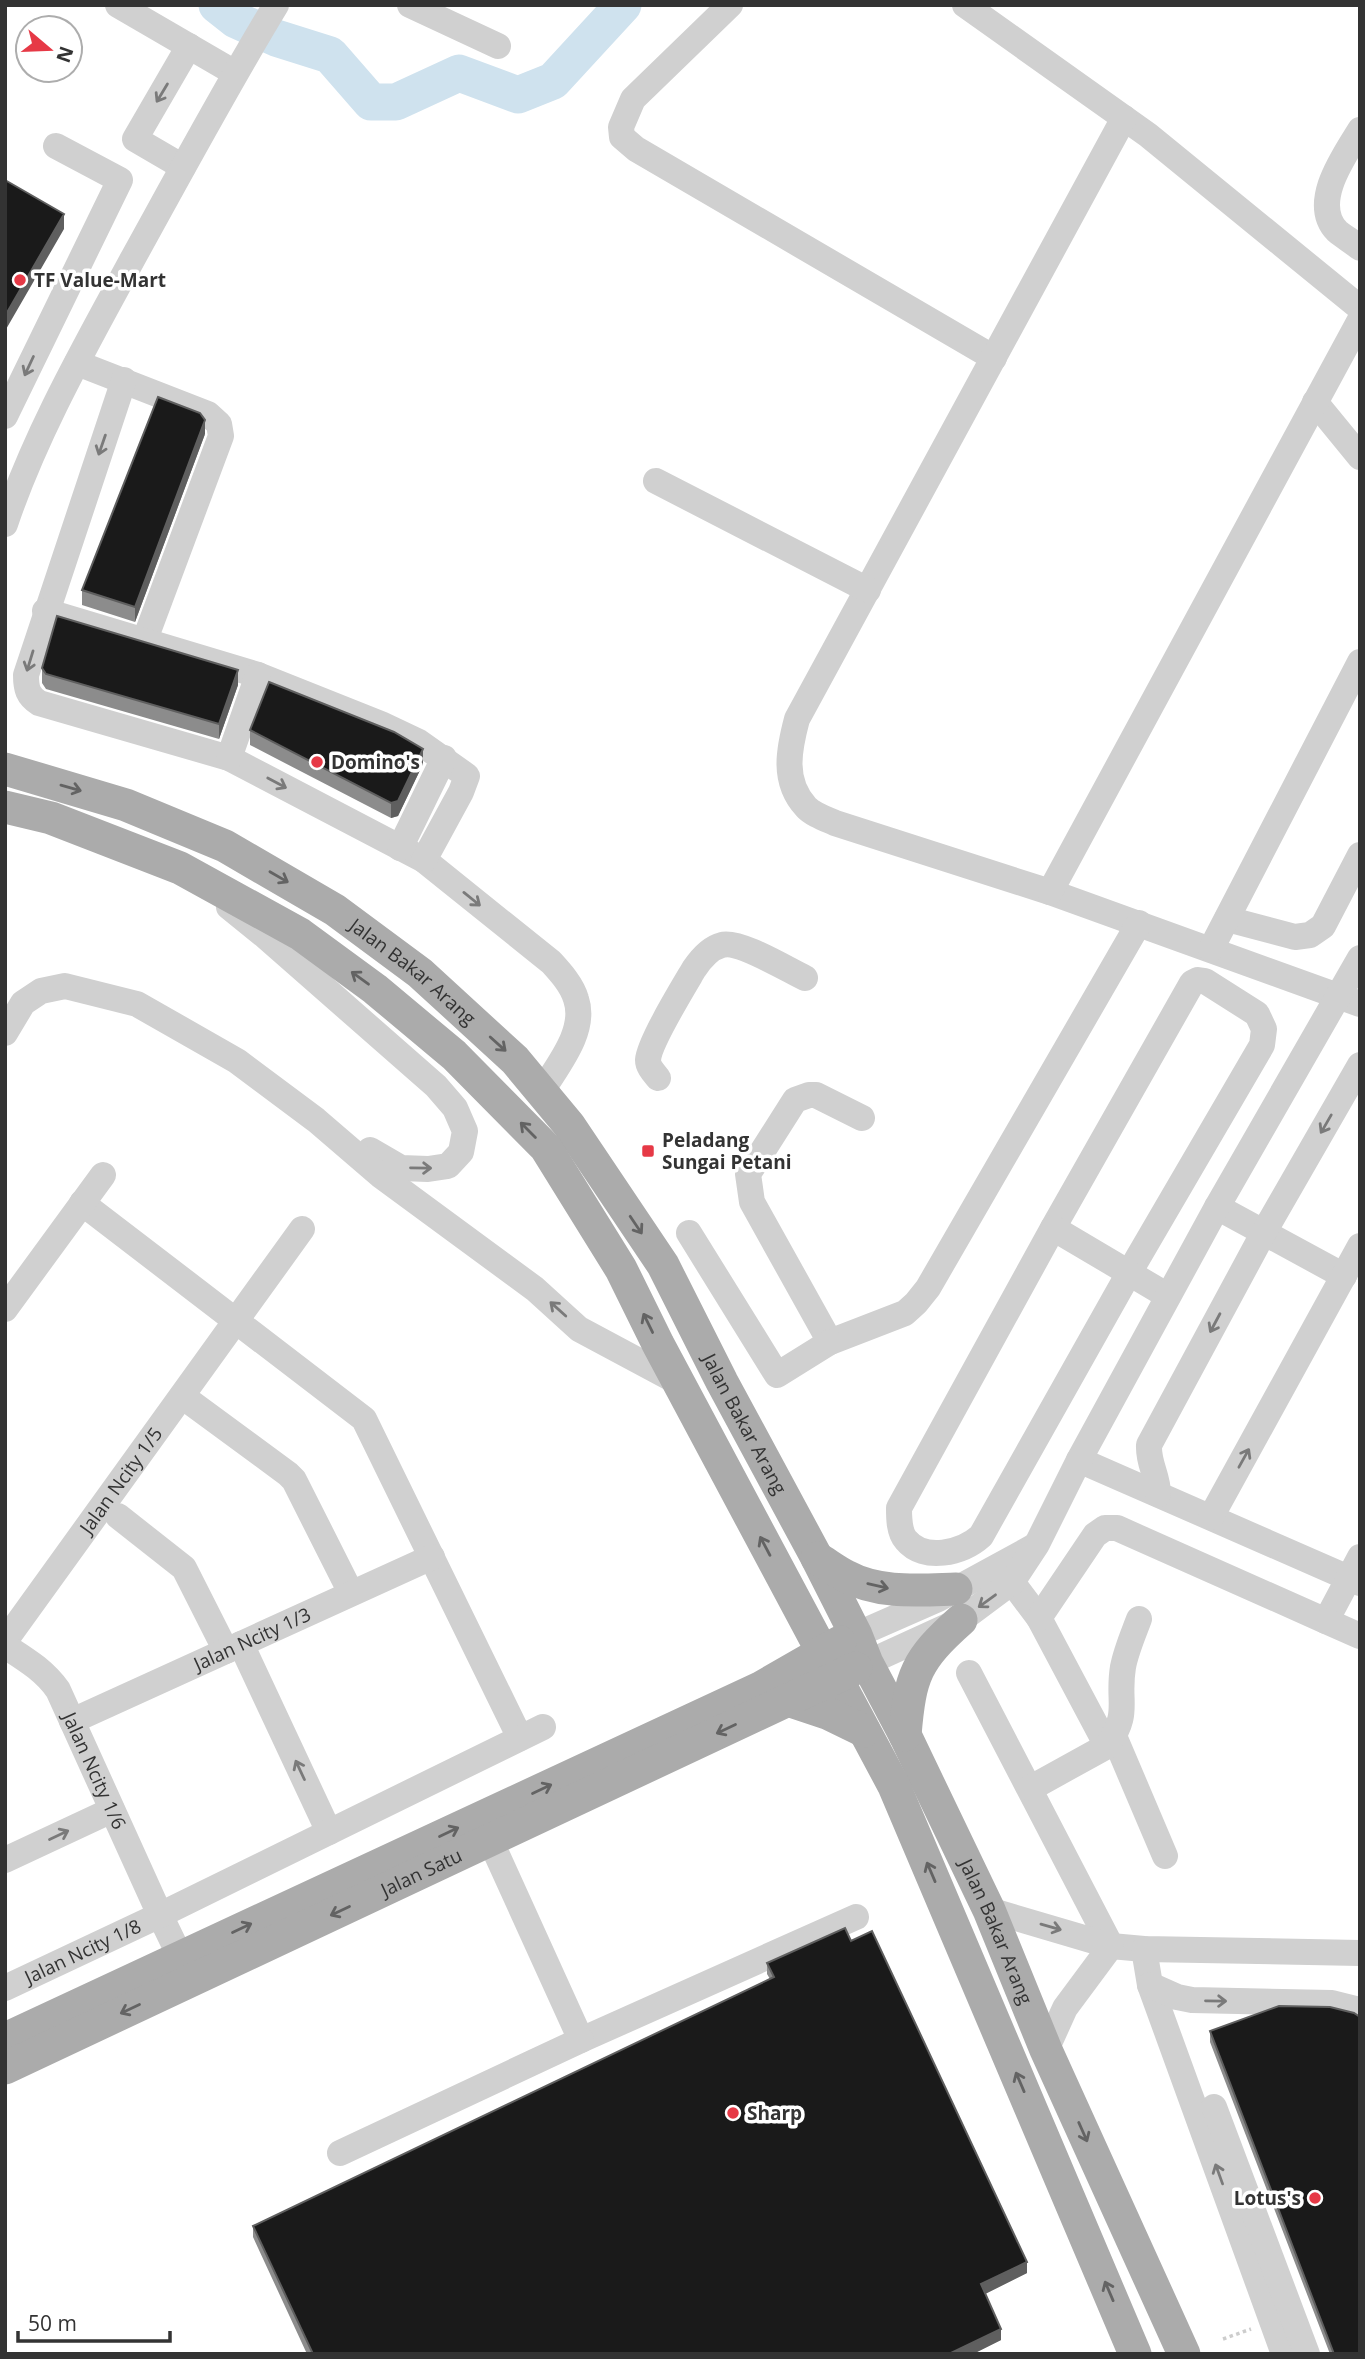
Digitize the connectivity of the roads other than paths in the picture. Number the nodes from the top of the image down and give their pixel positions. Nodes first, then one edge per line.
1 (118, 5) edge
2 (410, 5) edge
3 (730, 5) edge
4 (965, 5) edge
5 (271, 13) edge
6 (189, 46) junction
7 (498, 46) dead end
8 (240, 65) junction
9 (1124, 118) junction
10 (1360, 130) edge
11 (56, 146) dead end
12 (183, 167) junction
13 (1360, 248) edge
14 (1358, 305) edge
15 (53, 315) junction
16 (92, 334) junction
17 (994, 358) junction
18 (77, 363) junction
19 (124, 380) junction
20 (1315, 402) junction
21 (5, 416) edge
22 (1360, 457) edge
23 (656, 481) dead end
24 (5, 524) edge
25 (868, 590) junction
26 (45, 611) junction
27 (144, 642) junction
28 (1360, 662) edge
29 (258, 675) junction
30 (1352, 695) edge
31 (229, 758) junction
32 (444, 758) junction
33 (5, 769) edge
34 (5, 807) edge
35 (400, 848) junction
36 (1360, 855) edge
37 (424, 860) junction
38 (180, 869) junction
39 (1050, 892) junction
40 (1227, 919) junction
41 (1139, 923) junction
42 (1211, 948) junction
43 (1360, 958) edge
44 (805, 978) dead end
45 (1350, 1000) edge
46 (5, 1033) edge
47 (1360, 1065) edge
48 (658, 1078) dead end
49 (542, 1091) junction
50 (862, 1118) dead end
51 (316, 1120) junction
52 (103, 1175) dead end
53 (82, 1203) junction
54 (1217, 1207) junction
55 (1053, 1228) junction
56 (302, 1229) dead end
57 (1264, 1232) junction
58 (688, 1233) dead end
59 (1360, 1246) edge
60 (1129, 1273) junction
61 (1344, 1276) junction
62 (1168, 1296) junction
63 (5, 1309) edge
64 (236, 1321) junction
65 (830, 1342) junction
66 (678, 1382) junction
67 (182, 1396) junction
68 (1079, 1460) junction
69 (1158, 1494) junction
70 (118, 1516) dead end
71 (1211, 1517) junction
72 (1037, 1544) junction
73 (432, 1557) junction
74 (817, 1558) junction
75 (1356, 1573) edge
76 (1012, 1583) junction
77 (351, 1593) junction
78 (959, 1604) junction
79 (797, 1606) junction
80 (1039, 1618) junction
81 (1139, 1619) dead end
82 (1326, 1621) junction
83 (1360, 1636) edge
84 (5, 1644) edge
85 (234, 1647) junction
86 (862, 1649) junction
87 (830, 1664) junction
88 (969, 1673) dead end
89 (774, 1694) junction
90 (72, 1721) junction
91 (864, 1731) junction
92 (905, 1734) junction
93 (1111, 1741) junction
94 (1031, 1788) junction
95 (112, 1810) junction
96 (485, 1829) junction
97 (329, 1832) junction
98 (1165, 1856) dead end
99 (6, 1858) edge
100 (989, 1910) junction
101 (160, 1915) junction
102 (856, 1917) dead end
103 (1111, 1946) junction
104 (1144, 1949) junction
105 (1360, 1953) edge
106 (186, 1968) junction
107 (1150, 1985) junction
108 (5, 1988) edge
109 (1360, 2010) edge
110 (5, 2039) edge
111 (582, 2040) junction
112 (1046, 2050) junction
113 (5, 2068) edge
114 (340, 2153) dead end
115 (1270, 2286) junction
116 (1135, 2354) edge
117 (1184, 2354) edge
118 (1284, 2354) edge
119 (1307, 2354) edge

1 - 6 street
2 - 7 street
3 - 17 street
4 - 9 street
5 - 8 street
6 - 8 street
6 -> 12 street
8 - 12 street
9 - 14 street
9 - 17 street
10 - 13 street
11 - 15 street
12 - 16 street
14 - 20 street
15 - 16 street
15 -> 21 street
16 - 18 street
17 - 25 street
18 - 19 street
18 - 24 street
19 -> 26 street
19 - 27 street
20 - 22 street
20 - 39 street
23 - 25 street
25 - 39 street
26 - 27 street
26 -> 31 street
27 - 29 street
28 - 30 street
29 - 31 street
29 - 32 street
30 - 40 street
31 -> 35 street
32 - 35 street
32 - 37 street
33 -> 49 main road, Jalan Bakar Arang
34 - 38 main road, Jalan Bakar Arang
35 - 37 street
36 - 40 street
37 -> 49 street
51 -> 38 street
66 -> 38 main road, Jalan Bakar Arang
39 - 41 street
40 - 42 street
41 - 42 street
41 - 65 street
42 - 45 street
43 - 45 street
44 - 48 street
45 - 54 street
46 - 51 street
47 -> 57 street
49 -> 74 main road, Jalan Bakar Arang
50 - 65 street
66 -> 51 street
52 - 53 street
53 - 63 street
53 - 64 street
54 - 57 street
54 - 62 street
55 - 60 street
55 - 60 street
55 - 60 street
56 - 64 street, Jalan Ncity 1/5
57 - 61 street
57 -> 69 street
58 - 65 street
59 - 61 street
60 - 62 street
71 -> 61 street
62 - 68 street
64 - 67 street, Jalan Ncity 1/5
64 - 73 street
79 -> 66 main road, Jalan Bakar Arang
67 - 77 street
67 - 84 street, Jalan Ncity 1/5
68 - 69 street
68 - 72 street
69 - 71 street
70 - 85 street
71 - 75 street
72 - 76 street
72 - 78 street
73 - 77 street, Jalan Ncity 1/3
73 - 97 street, Jalan Ncity 1/8
74 -> 78 main road
74 - 86 main road, Jalan Bakar Arang
75 - 82 street
76 -> 78 street
76 - 80 street
77 - 85 street, Jalan Ncity 1/3
78 - 86 street
78 - 92 main road
79 - 87 main road, Jalan Bakar Arang
79 - 89 main road
80 - 82 street
80 - 93 street
81 - 93 street
82 - 83 street
84 - 90 street, Jalan Ncity 1/6
85 - 90 street, Jalan Ncity 1/3
97 -> 85 street
86 - 87 main road, Jalan Satu
86 - 92 main road, Jalan Bakar Arang
87 - 89 main road, Jalan Satu
87 - 91 main road, Jalan Bakar Arang
88 - 94 street
89 - 91 main road
89 - 96 main road, Jalan Satu
90 - 95 street, Jalan Ncity 1/6
116 -> 91 main road, Jalan Bakar Arang
92 - 100 main road, Jalan Bakar Arang
93 - 94 street
93 - 98 street
94 - 103 street
99 -> 95 street
95 - 101 street, Jalan Ncity 1/6
96 - 106 main road, Jalan Satu
96 - 111 street
97 - 101 street, Jalan Ncity 1/8
100 -> 103 street
100 - 112 main road, Jalan Bakar Arang
101 - 106 street, Jalan Ncity 1/6
101 - 108 street, Jalan Ncity 1/8
102 - 111 street
103 - 104 street
103 - 112 street
104 - 105 street
104 - 107 street
106 - 110 main road, Jalan Satu
106 -> 113 main road, Jalan Satu
107 -> 109 street
115 -> 107 street
111 - 114 street
112 -> 117 main road, Jalan Bakar Arang
115 - 118 street
115 - 119 street

